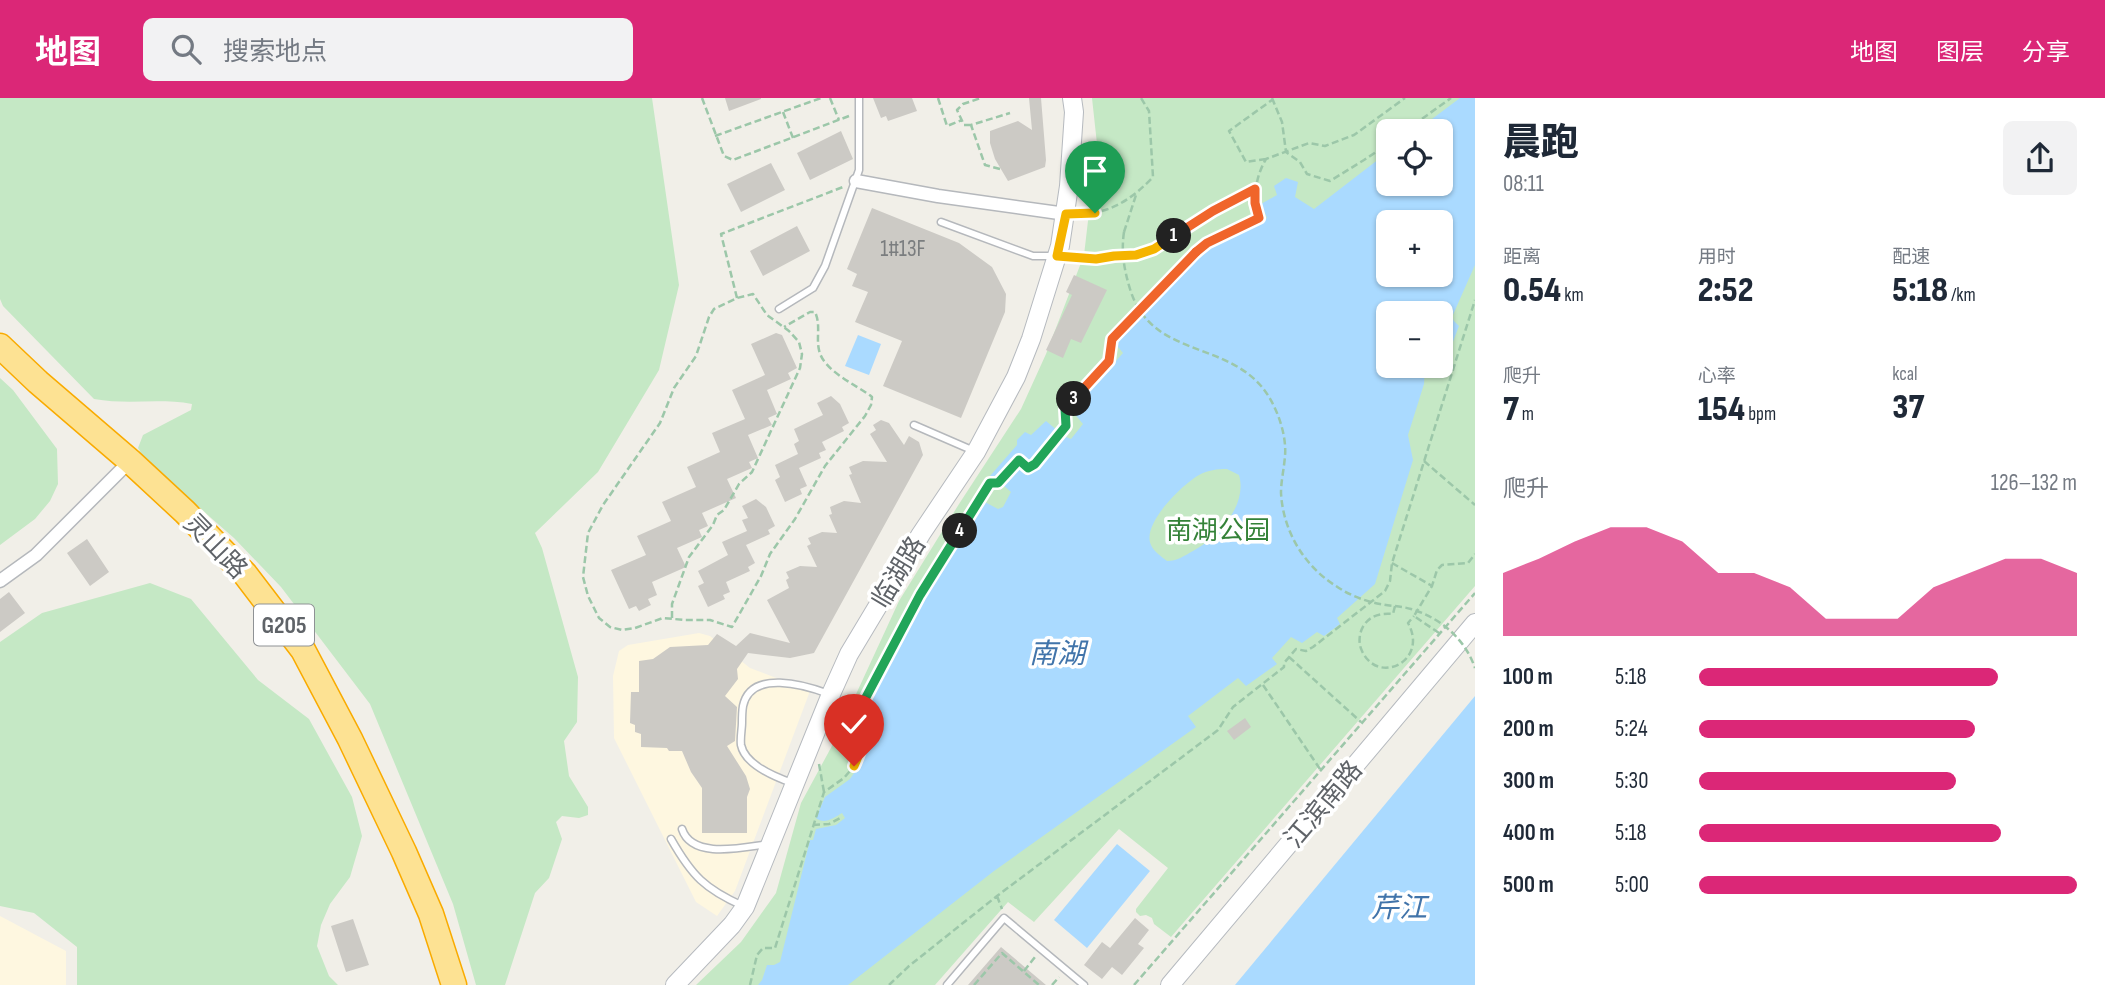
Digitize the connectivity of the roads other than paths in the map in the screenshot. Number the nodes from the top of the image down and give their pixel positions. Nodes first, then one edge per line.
1 (859, 98) edge
2 (1072, 98) edge
3 (856, 181) junction
4 (1066, 214) junction
5 (941, 222) dead end
6 (1057, 256) junction
7 (779, 309) dead end
8 (0, 346) edge
9 (914, 425) dead end
10 (976, 452) junction
11 (130, 461) junction
12 (0, 581) edge
13 (1475, 622) edge
14 (831, 694) junction
15 (794, 783) junction
16 (682, 829) dead end
17 (671, 839) dead end
18 (771, 844) junction
19 (745, 907) junction
20 (454, 985) edge
21 (675, 985) edge
22 (947, 985) edge
23 (1084, 985) edge
24 (1170, 985) edge

1 - 3 lane
2 - 4 street, 临湖路
3 - 4 street
3 - 7 lane
4 - 6 street, 临湖路
5 - 6 lane
6 - 10 street, 临湖路
8 - 11 highway, 灵山路 / G205
9 - 10 lane
10 - 14 street, 临湖路
11 - 12 street
11 - 20 highway, 灵山路 / G205
13 - 24 street, 江滨南路
14 - 15 street, 临湖路
14 - 15 lane
15 - 18 street, 临湖路
16 - 18 lane
17 - 19 lane
18 - 19 street, 临湖路
19 - 21 street, 临湖路
22 - 23 lane

